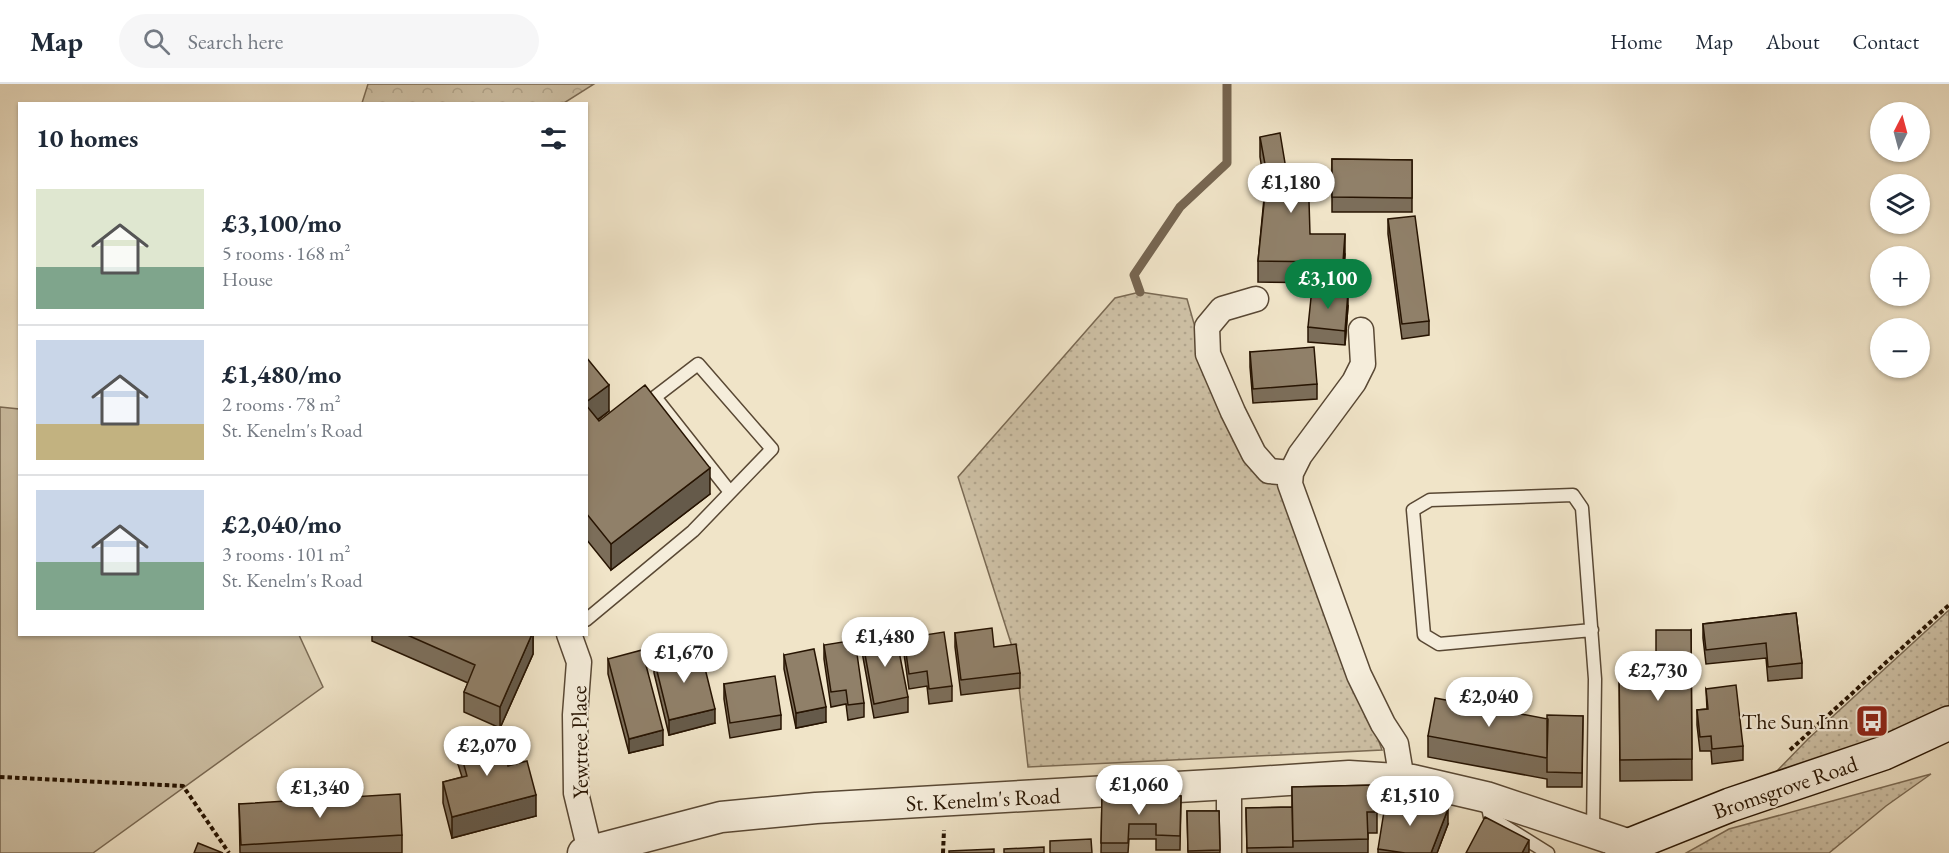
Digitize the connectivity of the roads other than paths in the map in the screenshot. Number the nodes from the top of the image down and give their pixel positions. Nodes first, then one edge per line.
1 (1256, 299) dead end
2 (1361, 330) dead end
3 (1291, 473) junction
4 (730, 492) junction
5 (588, 618) edge
6 (1592, 630) junction
7 (570, 636) edge
8 (1949, 723) edge
9 (1402, 780) junction
10 (1229, 784) junction
11 (1486, 797) junction
12 (1593, 833) junction
13 (1626, 849) edge
14 (587, 852) edge
15 (1229, 853) edge
16 (1548, 853) edge

1 - 3 street
2 - 3 street
3 - 9 street
4 - 4 lane
4 - 5 lane
6 - 6 lane
6 - 12 lane
7 - 14 street, Yewtree Place
8 - 13 main road, Bromsgrove Road
9 - 10 street, St. Kenelm's Road
9 - 11 street, St. Kenelm's Road
10 - 14 street, St. Kenelm's Road
10 - 15 street
11 - 12 street, St. Kenelm's Road
11 - 16 lane
12 - 13 street, St. Kenelm's Road

